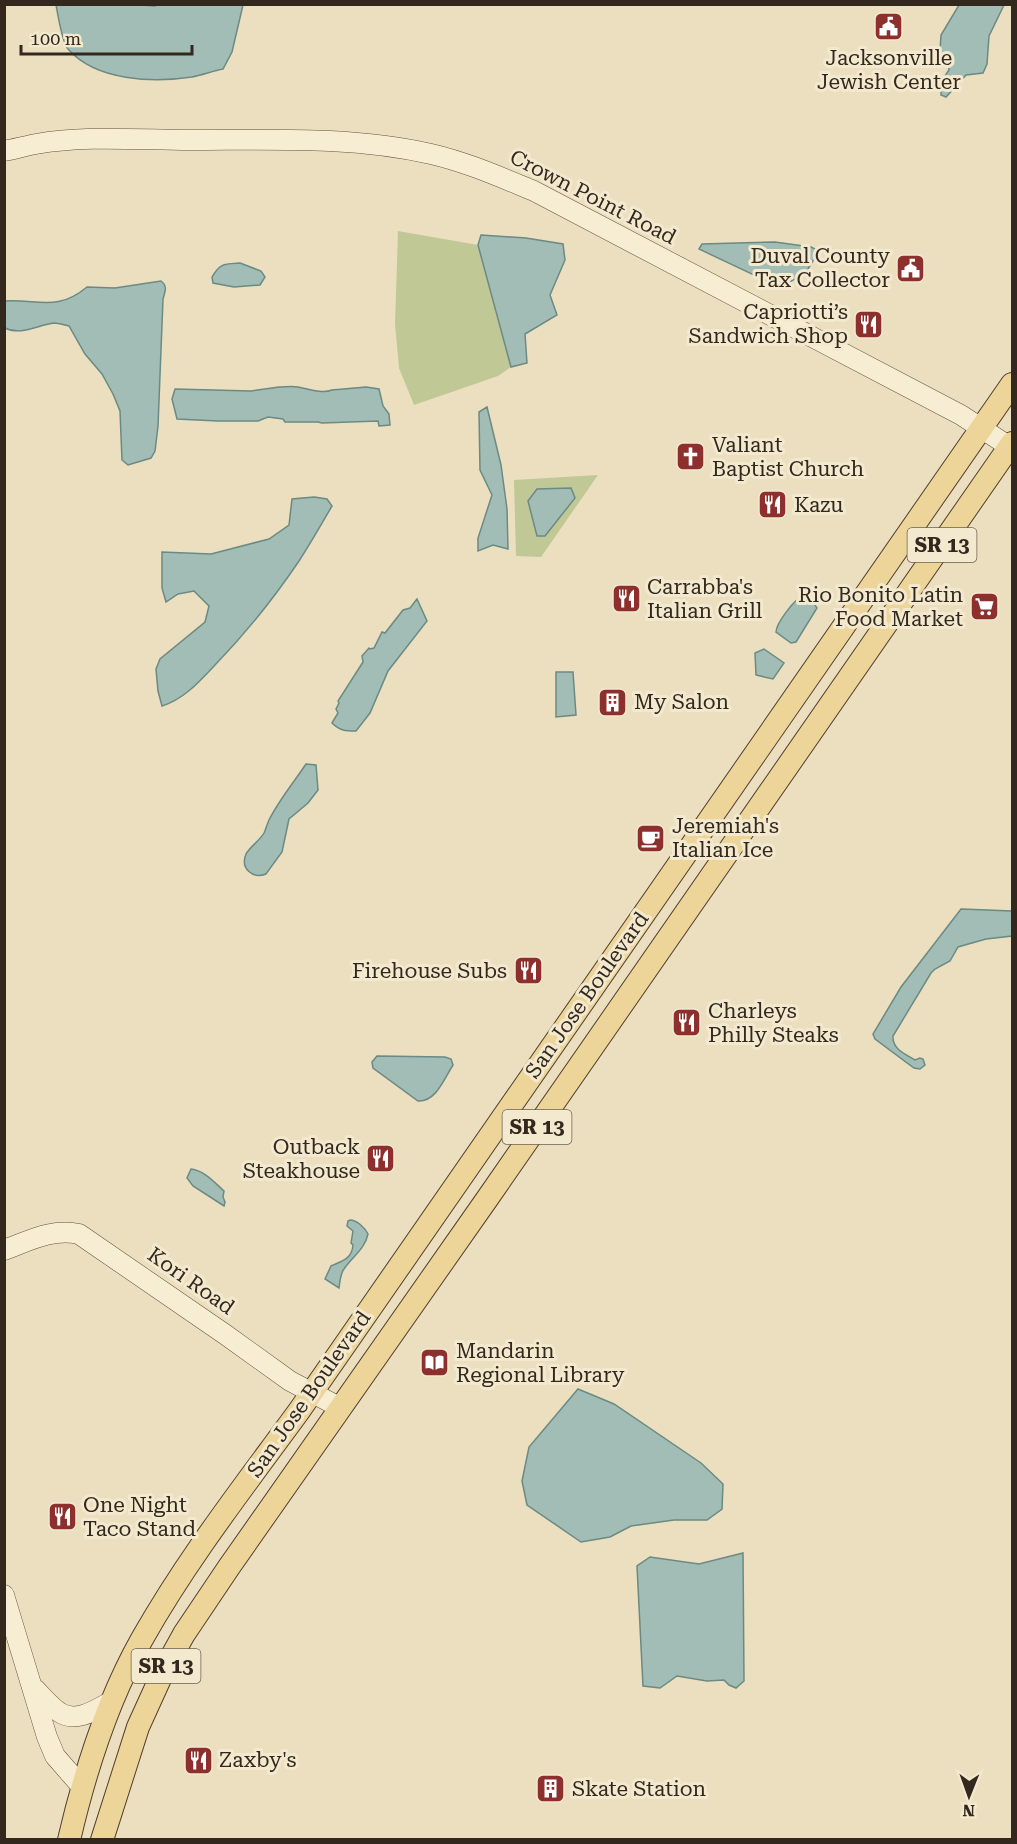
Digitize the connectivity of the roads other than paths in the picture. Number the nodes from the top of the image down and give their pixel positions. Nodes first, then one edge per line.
1 (4, 152) edge
2 (1012, 384) edge
3 (982, 428) junction
4 (1011, 445) edge
5 (863, 599) junction
6 (873, 643) junction
7 (784, 714) junction
8 (759, 749) junction
9 (790, 763) junction
10 (767, 796) junction
11 (4, 1250) edge
12 (312, 1393) junction
13 (341, 1408) junction
14 (4, 1595) edge
15 (33, 1687) junction
16 (112, 1701) junction
17 (82, 1787) junction
18 (69, 1839) edge
19 (102, 1839) edge

1 - 3 street, Crown Point Road
2 - 3 main road, San Jose Boulevard / SR 13
3 - 4 street, Crown Point Road
3 - 5 main road, San Jose Boulevard / SR 13
4 - 6 main road, San Jose Boulevard / SR 13
5 - 6 main road
5 - 7 main road, San Jose Boulevard / SR 13
6 - 9 main road, San Jose Boulevard / SR 13
7 - 8 main road, San Jose Boulevard / SR 13
7 - 9 main road
8 - 10 main road
8 - 12 main road, San Jose Boulevard / SR 13
9 - 10 main road, San Jose Boulevard / SR 13
10 - 13 main road, San Jose Boulevard / SR 13
11 - 12 street, Kori Road
12 - 13 street, Kori Road
12 - 16 main road, San Jose Boulevard / SR 13
13 - 19 main road, San Jose Boulevard / SR 13
14 - 15 street
15 - 16 street
15 - 17 street
16 - 17 main road, San Jose Boulevard / SR 13
17 - 18 main road, San Jose Boulevard / SR 13

